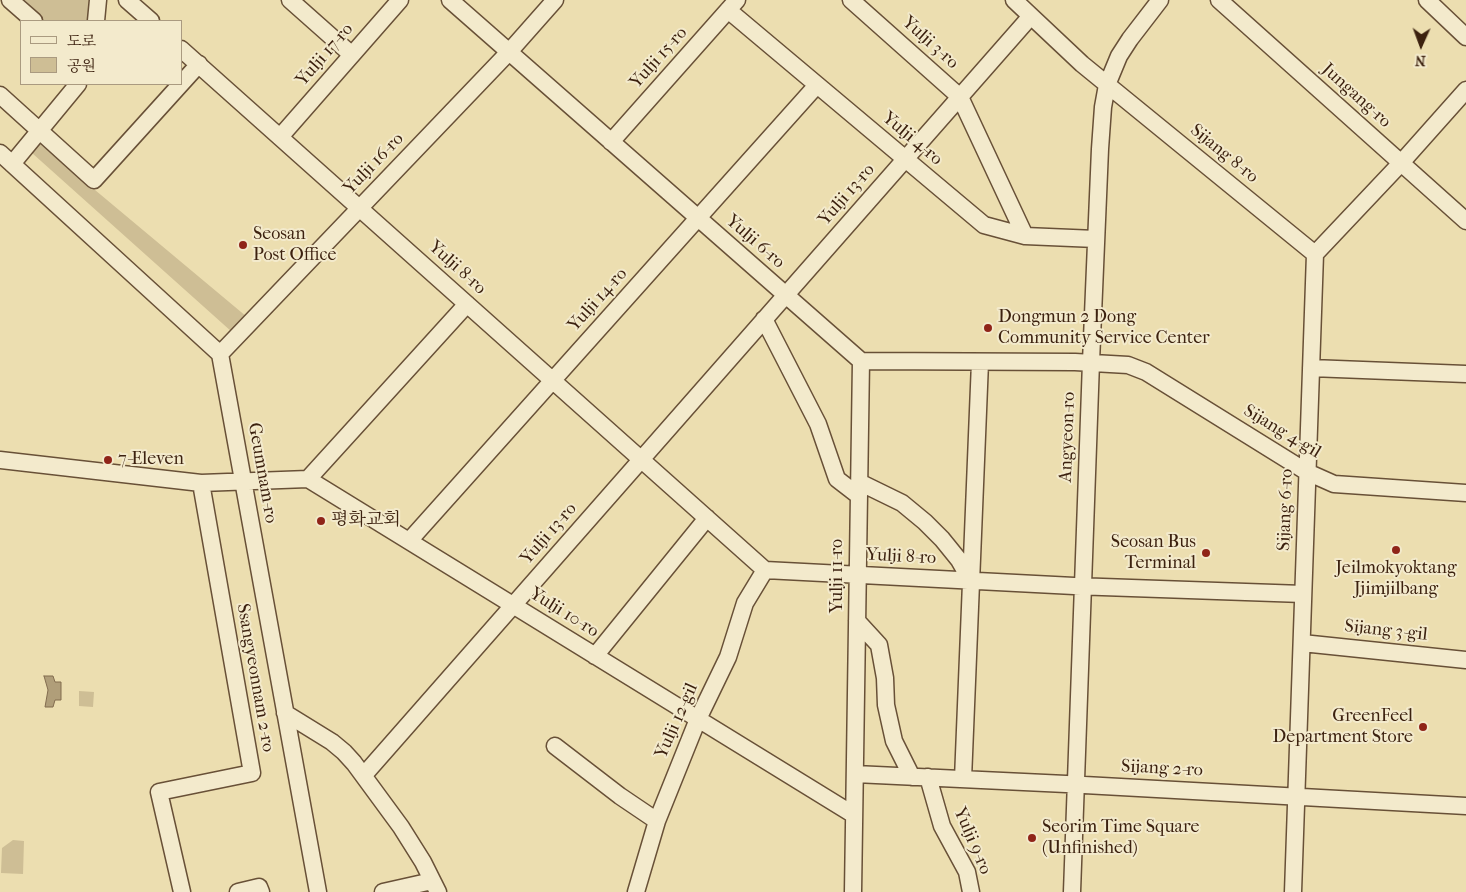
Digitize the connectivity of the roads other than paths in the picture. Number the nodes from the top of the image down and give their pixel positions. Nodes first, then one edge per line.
1 (10, 0) edge
2 (98, 0) edge
3 (127, 0) edge
4 (290, 0) edge
5 (400, 0) edge
6 (450, 0) edge
7 (555, 0) edge
8 (851, 0) edge
9 (1014, 0) edge
10 (1160, 0) edge
11 (1219, 0) edge
12 (1427, 0) edge
13 (733, 5) edge
14 (1031, 16) junction
15 (33, 20) edge
16 (96, 20) edge
17 (150, 20) edge
18 (1466, 37) edge
19 (182, 50) edge
20 (509, 52) junction
21 (352, 54) junction
22 (199, 64) junction
23 (182, 83) edge
24 (77, 85) edge
25 (180, 85) edge
26 (817, 85) junction
27 (1107, 85) junction
28 (1466, 90) edge
29 (0, 96) edge
30 (960, 97) junction
31 (39, 131) junction
32 (280, 137) junction
33 (611, 142) junction
34 (6, 158) edge
35 (905, 159) junction
36 (1402, 164) junction
37 (360, 208) junction
38 (698, 218) junction
39 (1466, 221) edge
40 (1025, 236) junction
41 (1096, 239) junction
42 (1315, 254) junction
43 (786, 295) junction
44 (467, 304) junction
45 (764, 319) junction
46 (220, 354) junction
47 (861, 361) junction
48 (980, 362) junction
49 (1091, 362) junction
50 (1311, 368) junction
51 (1466, 374) edge
52 (552, 380) junction
53 (0, 460) edge
54 (641, 460) junction
55 (1308, 472) junction
56 (308, 479) junction
57 (243, 481) junction
58 (201, 483) junction
59 (859, 489) junction
60 (1466, 493) edge
61 (707, 518) junction
62 (409, 541) junction
63 (765, 570) junction
64 (858, 575) junction
65 (972, 581) junction
66 (1083, 586) junction
67 (1303, 594) junction
68 (513, 605) junction
69 (857, 621) junction
70 (1302, 643) junction
71 (595, 656) junction
72 (1466, 660) edge
73 (285, 713) junction
74 (698, 719) junction
75 (555, 746) dead end
76 (855, 774) junction
77 (364, 775) junction
78 (920, 777) junction
79 (963, 779) junction
80 (1076, 784) junction
81 (1296, 797) junction
82 (1466, 806) edge
83 (854, 815) junction
84 (657, 821) junction
85 (435, 886) edge
86 (182, 892) edge
87 (238, 892) edge
88 (260, 892) edge
89 (318, 892) edge
90 (383, 892) edge
91 (636, 892) edge
92 (853, 892) edge
93 (971, 892) edge
94 (1072, 892) edge
95 (1293, 892) edge

1 - 15 street
2 - 16 street
3 - 17 street
4 - 21 street
5 - 21 street, Yulji 17-ro
6 - 20 street, Yulji 6-ro
7 - 20 street, Yulji 16-ro
8 - 30 street, Yulji 3-ro
9 - 14 street, Sijang 8-ro
10 - 27 street, Angyeon-ro
11 - 36 street, Jungang-ro
12 - 18 street
13 - 26 street, Yulji 4-ro
13 - 33 street, Yulji 15-ro
14 - 27 street, Sijang 8-ro
14 - 30 street, Yulji 13-ro
19 - 22 street, Yulji 8-ro
20 - 33 street, Yulji 6-ro
20 - 37 street, Yulji 16-ro
21 - 32 street, Yulji 17-ro
22 - 23 street
22 - 32 street, Yulji 8-ro
24 - 31 street
25 - 31 street
26 - 35 street, Yulji 4-ro
26 - 38 street, Yulji 14-ro
27 - 41 street, Angyeon-ro
27 - 42 street, Sijang 8-ro
28 - 36 street
29 - 31 street
30 - 35 street, Yulji 13-ro
30 - 40 street
31 - 34 street
32 - 37 street, Yulji 8-ro
33 - 38 street, Yulji 6-ro
34 - 46 street
35 - 40 street, Yulji 4-ro
35 - 43 street, Yulji 13-ro
36 - 39 street, Jungang-ro
36 - 42 street
37 - 44 street, Yulji 8-ro
37 - 46 street, Yulji 16-ro
38 - 43 street, Yulji 6-ro
38 - 52 street, Yulji 14-ro
40 - 41 street, Yulji 4-ro
41 - 49 street, Angyeon-ro
42 - 50 street, Sijang 6-ro
43 - 45 street, Yulji 13-ro
43 - 47 street, Yulji 6-ro
44 - 52 street, Yulji 8-ro
44 - 56 street
45 - 54 street, Yulji 13-ro
45 - 59 street
46 - 57 street, Geumnam-ro
47 - 48 street
47 - 59 street, Yulji 11-ro
48 - 49 street
48 - 65 street
49 - 55 street, Sijang 4-gil
49 - 66 street, Angyeon-ro
50 - 51 street
50 - 55 street, Sijang 6-ro
52 - 54 street, Yulji 8-ro
52 - 62 street, Yulji 14-ro
53 - 58 street
54 - 61 street, Yulji 8-ro
54 - 68 street, Yulji 13-ro
55 - 60 street, Sijang 4-gil
55 - 67 street, Sijang 6-ro
56 - 57 street
56 - 62 street, Yulji 10-ro
57 - 58 street
57 - 73 street, Geumnam-ro
58 - 86 street, Ssangyeonnam 2-ro
59 - 64 street, Yulji 11-ro
59 - 65 street
61 - 63 street, Yulji 8-ro
61 - 71 street
62 - 68 street, Yulji 10-ro
63 - 64 street, Yulji 8-ro
63 - 74 street, Yulji 12-gil
64 - 65 street, Yulji 8-ro
64 - 69 street, Yulji 11-ro
65 - 66 street, Yulji 8-ro
65 - 79 street
66 - 67 street, Yulji 8-ro
66 - 80 street, Angyeon-ro
67 - 70 street, Sijang 6-ro
68 - 71 street, Yulji 10-ro
68 - 77 street, Yulji 13-ro
69 - 76 street
69 - 78 street, Yulji 11-ro
70 - 72 street, Sijang 3-gil
70 - 81 street, Sijang 6-ro
71 - 74 street, Yulji 10-ro
73 - 77 street
73 - 89 street, Geumnam-ro
74 - 83 street, Yulji 10-ro
74 - 84 street, Yulji 12-gil
75 - 84 street
76 - 78 street, Sijang 2-ro
76 - 83 street
77 - 85 street
78 - 79 street, Sijang 2-ro
78 - 93 street, Yulji 9-ro
79 - 80 street, Sijang 2-ro
80 - 81 street, Sijang 2-ro
80 - 94 street, Angyeon-ro
81 - 82 street, Sijang 2-ro
81 - 95 street, Sijang 6-ro
83 - 92 street
84 - 91 street, Yulji 12-gil
85 - 90 street
87 - 88 street

